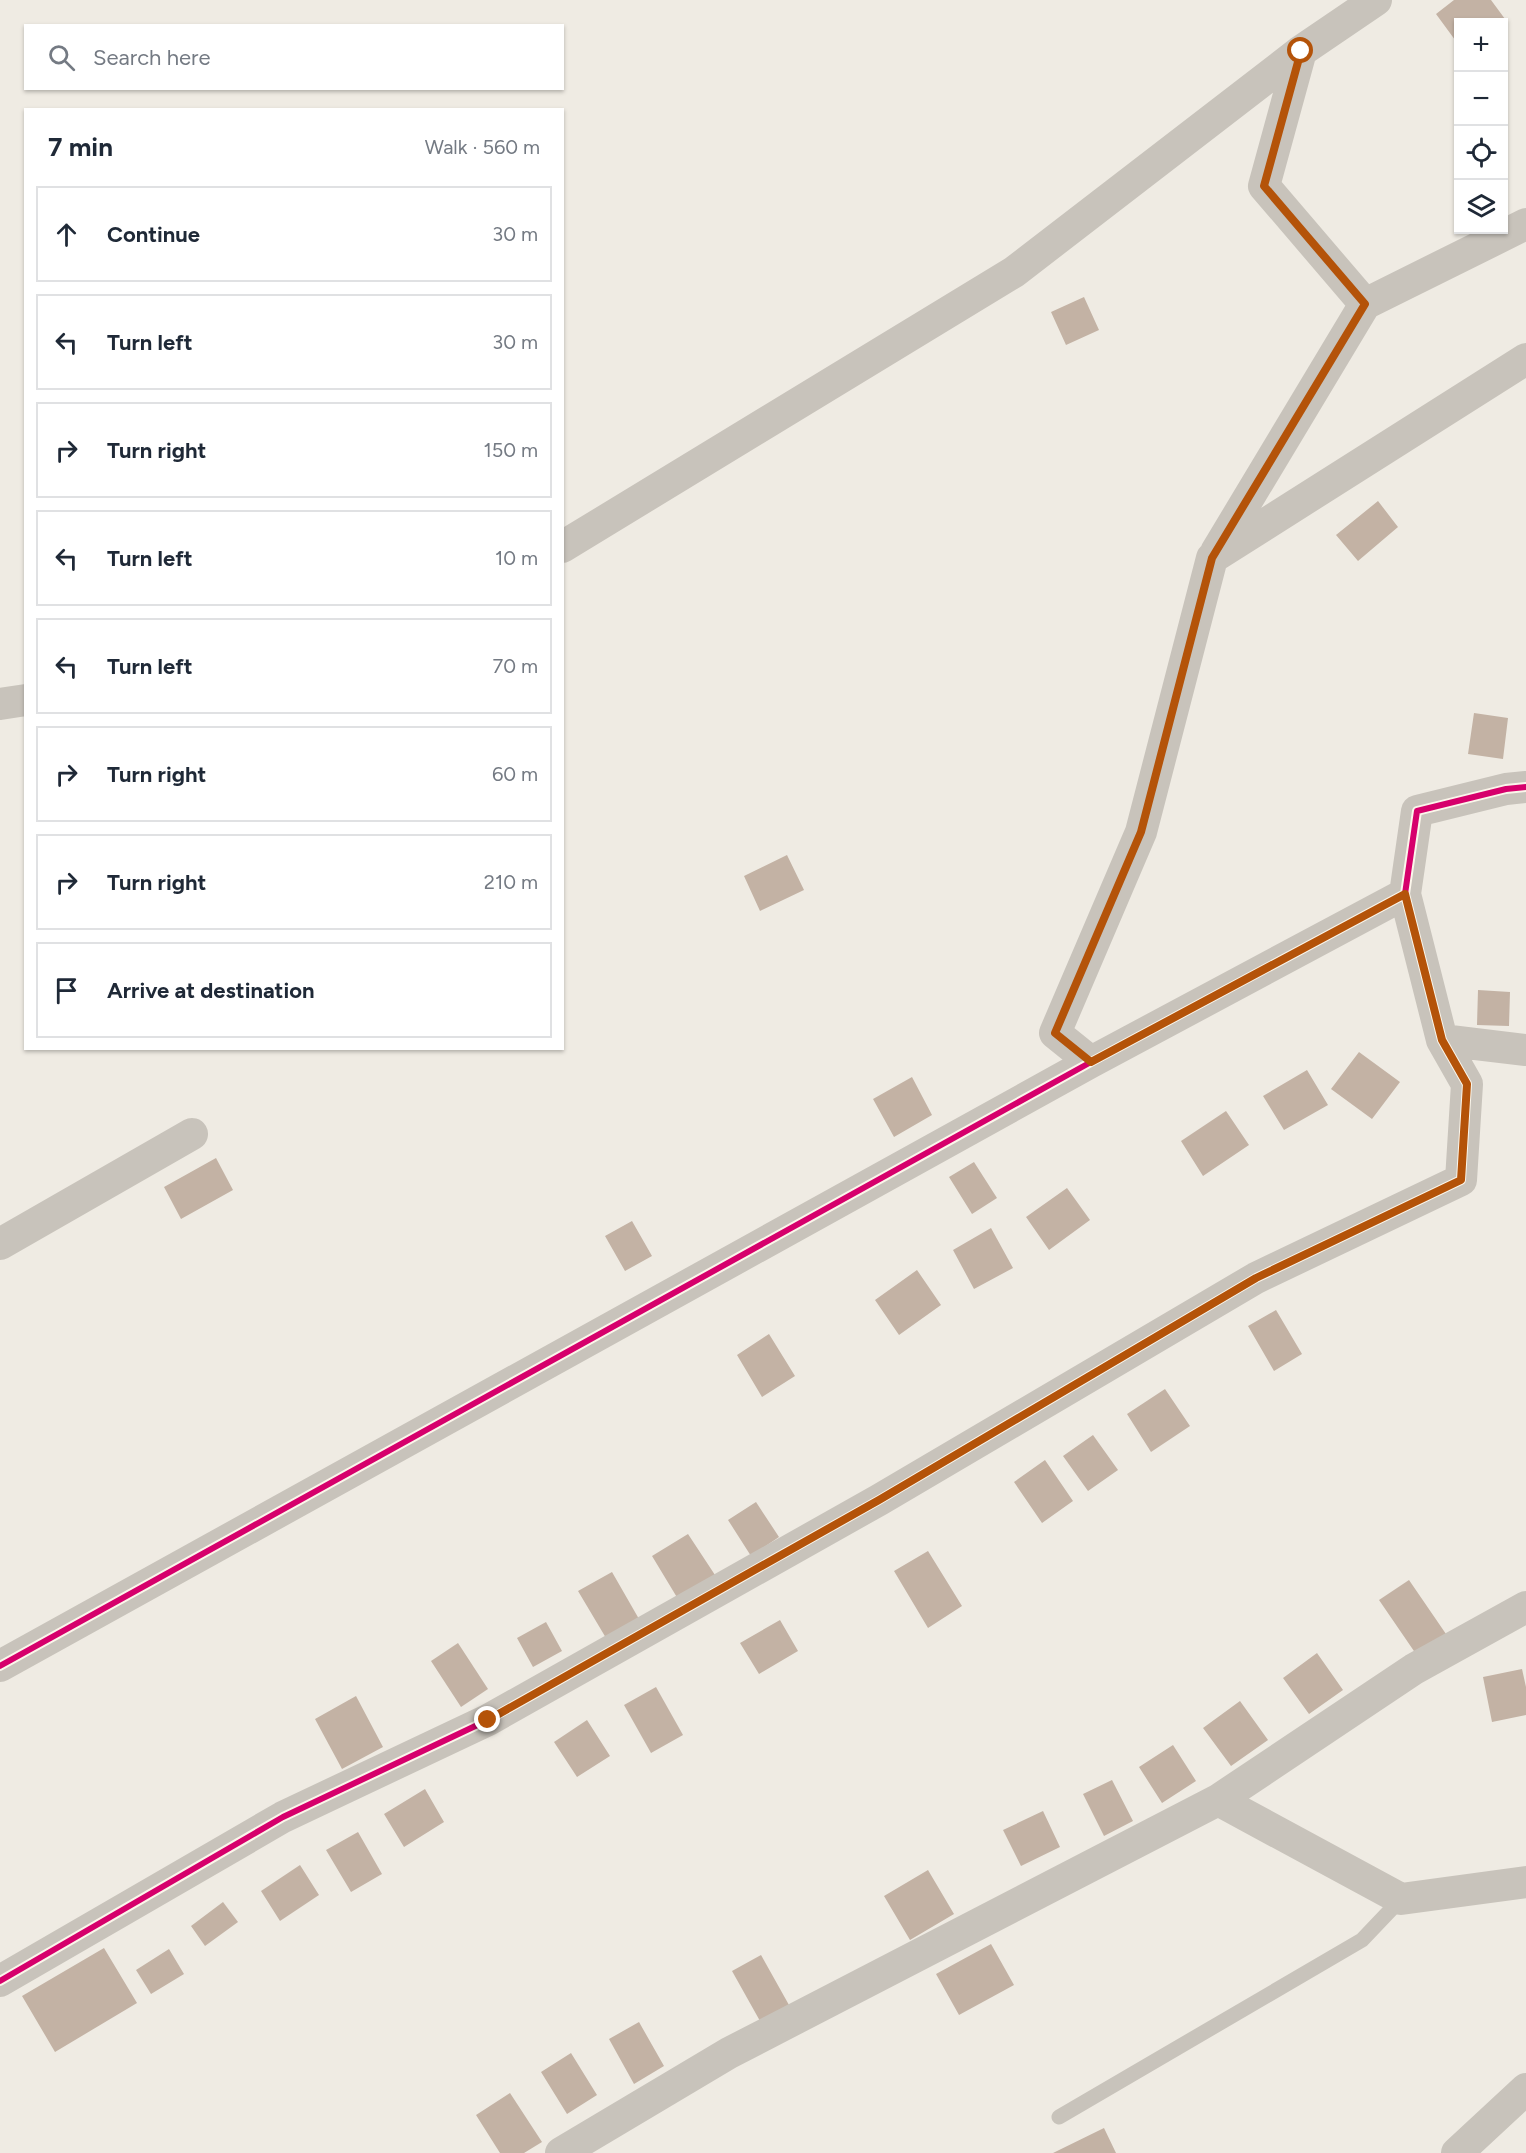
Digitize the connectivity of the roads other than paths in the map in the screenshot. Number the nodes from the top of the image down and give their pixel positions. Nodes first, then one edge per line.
1 (1376, 0) edge
2 (1301, 51) junction
3 (1526, 224) edge
4 (1365, 304) junction
5 (1526, 359) edge
6 (564, 546) edge
7 (1212, 558) junction
8 (24, 700) edge
9 (0, 704) edge
10 (1526, 787) edge
11 (1405, 894) junction
12 (1442, 1040) junction
13 (1526, 1050) edge
14 (1091, 1062) junction
15 (192, 1134) dead end
16 (0, 1244) edge
17 (1526, 1608) edge
18 (0, 1666) edge
19 (1218, 1800) junction
20 (1526, 1882) edge
21 (1401, 1899) junction
22 (0, 1982) edge
23 (1526, 2089) edge
24 (1059, 2117) dead end
25 (561, 2153) edge
26 (1457, 2153) edge

1 - 2 street
2 - 4 street
2 - 6 street
3 - 4 street
4 - 7 street
5 - 7 street
7 - 14 street
8 - 9 street
10 - 11 street
11 - 12 street
11 - 14 street
12 - 13 street
12 - 22 street
14 - 18 street
15 - 16 street
17 - 19 street
19 - 21 street
19 - 25 street
20 - 21 street
21 - 24 lane
23 - 26 street

